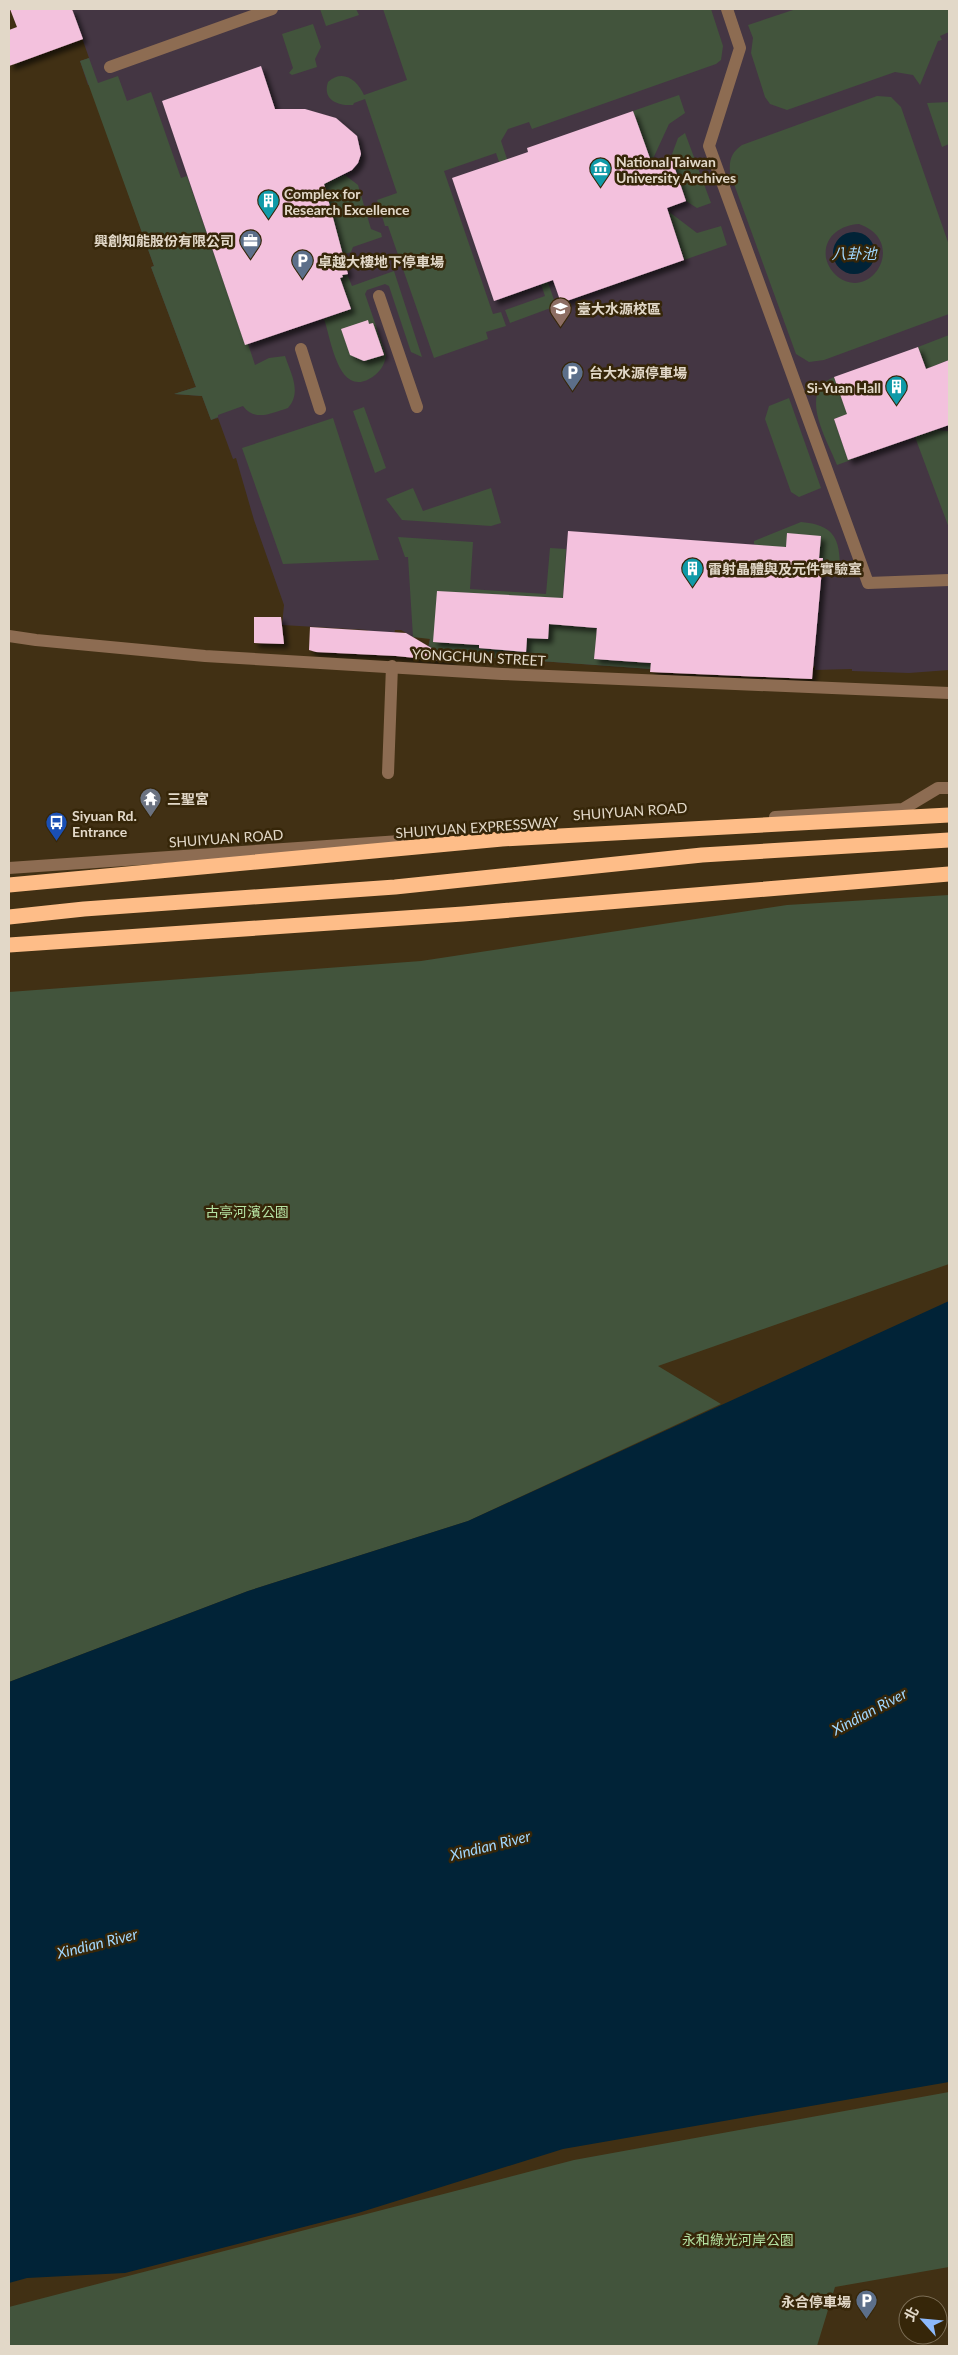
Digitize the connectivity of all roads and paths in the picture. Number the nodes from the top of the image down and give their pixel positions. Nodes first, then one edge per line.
1 (272, 9) edge
2 (727, 9) edge
3 (110, 67) dead end
4 (378, 296) dead end
5 (301, 349) dead end
6 (417, 407) dead end
7 (320, 409) dead end
8 (949, 580) edge
9 (9, 636) edge
10 (392, 666) junction
11 (949, 693) edge
12 (388, 773) dead end
13 (949, 788) edge
14 (903, 809) junction
15 (947, 815) edge
16 (949, 840) edge
17 (9, 868) edge
18 (949, 874) edge
19 (9, 885) edge
20 (9, 917) edge
21 (9, 945) edge

1 - 3 street
2 - 8 street
4 - 6 street
5 - 7 street
9 - 10 street, YONGCHUN STREET
10 - 11 street, YONGCHUN STREET
10 - 12 street
13 - 14 street, SHUIYUAN ROAD
14 - 15 street
14 - 17 street, SHUIYUAN ROAD
15 - 19 highway, SHUIYUAN EXPRESSWAY, bridge
16 - 20 highway
18 - 21 highway

